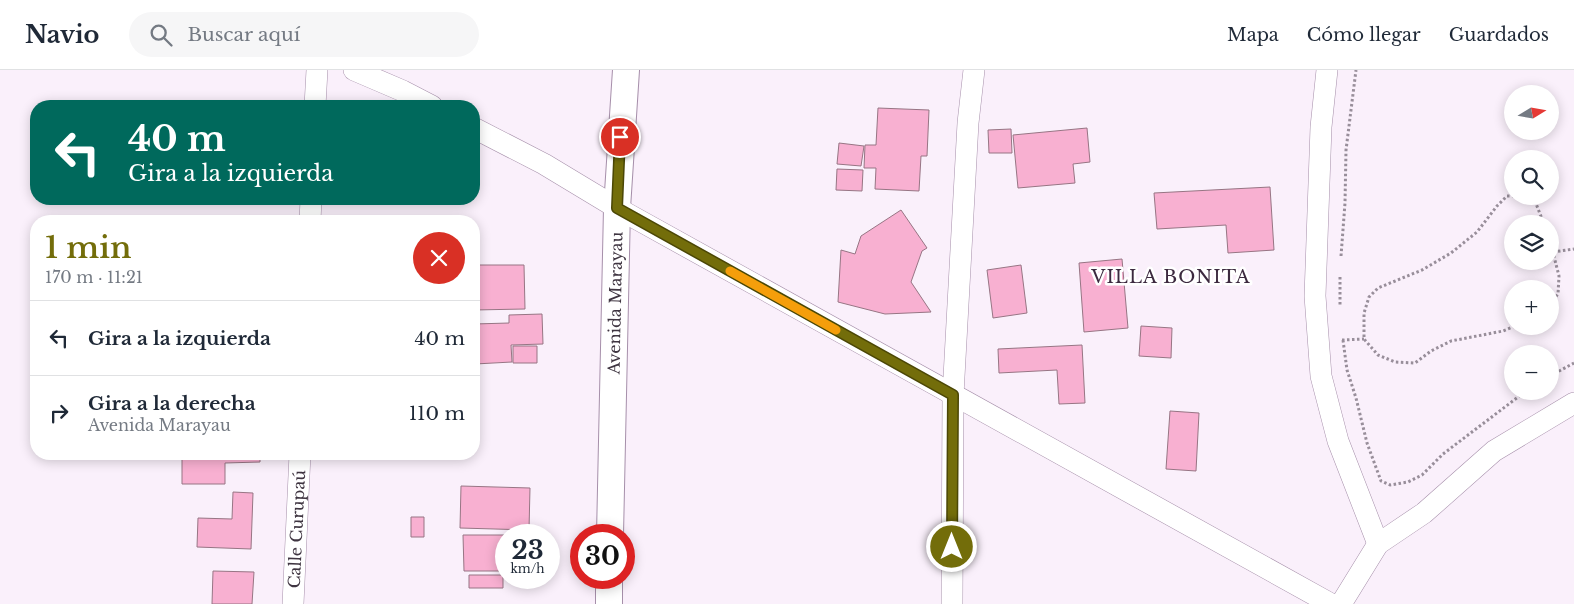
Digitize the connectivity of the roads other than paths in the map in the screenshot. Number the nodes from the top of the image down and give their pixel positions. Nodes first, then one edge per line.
1 (317, 70) edge
2 (354, 70) edge
3 (626, 70) edge
4 (974, 70) edge
5 (1327, 70) edge
6 (315, 100) edge
7 (420, 100) edge
8 (480, 131) edge
9 (617, 208) junction
10 (953, 395) junction
11 (1574, 403) edge
12 (300, 460) edge
13 (610, 524) edge
14 (1378, 544) junction
15 (610, 589) edge
16 (293, 604) edge
17 (609, 604) edge
18 (952, 604) edge
19 (1332, 604) edge
20 (1341, 604) edge

1 - 6 street
2 - 7 street
3 - 9 street, Avenida Marayau
4 - 10 street
5 - 14 street
8 - 9 street
9 - 10 street
9 - 13 street, Avenida Marayau
10 - 18 street
10 - 19 street
11 - 14 street
12 - 16 street, Calle Curupaú
14 - 20 street
15 - 17 street

